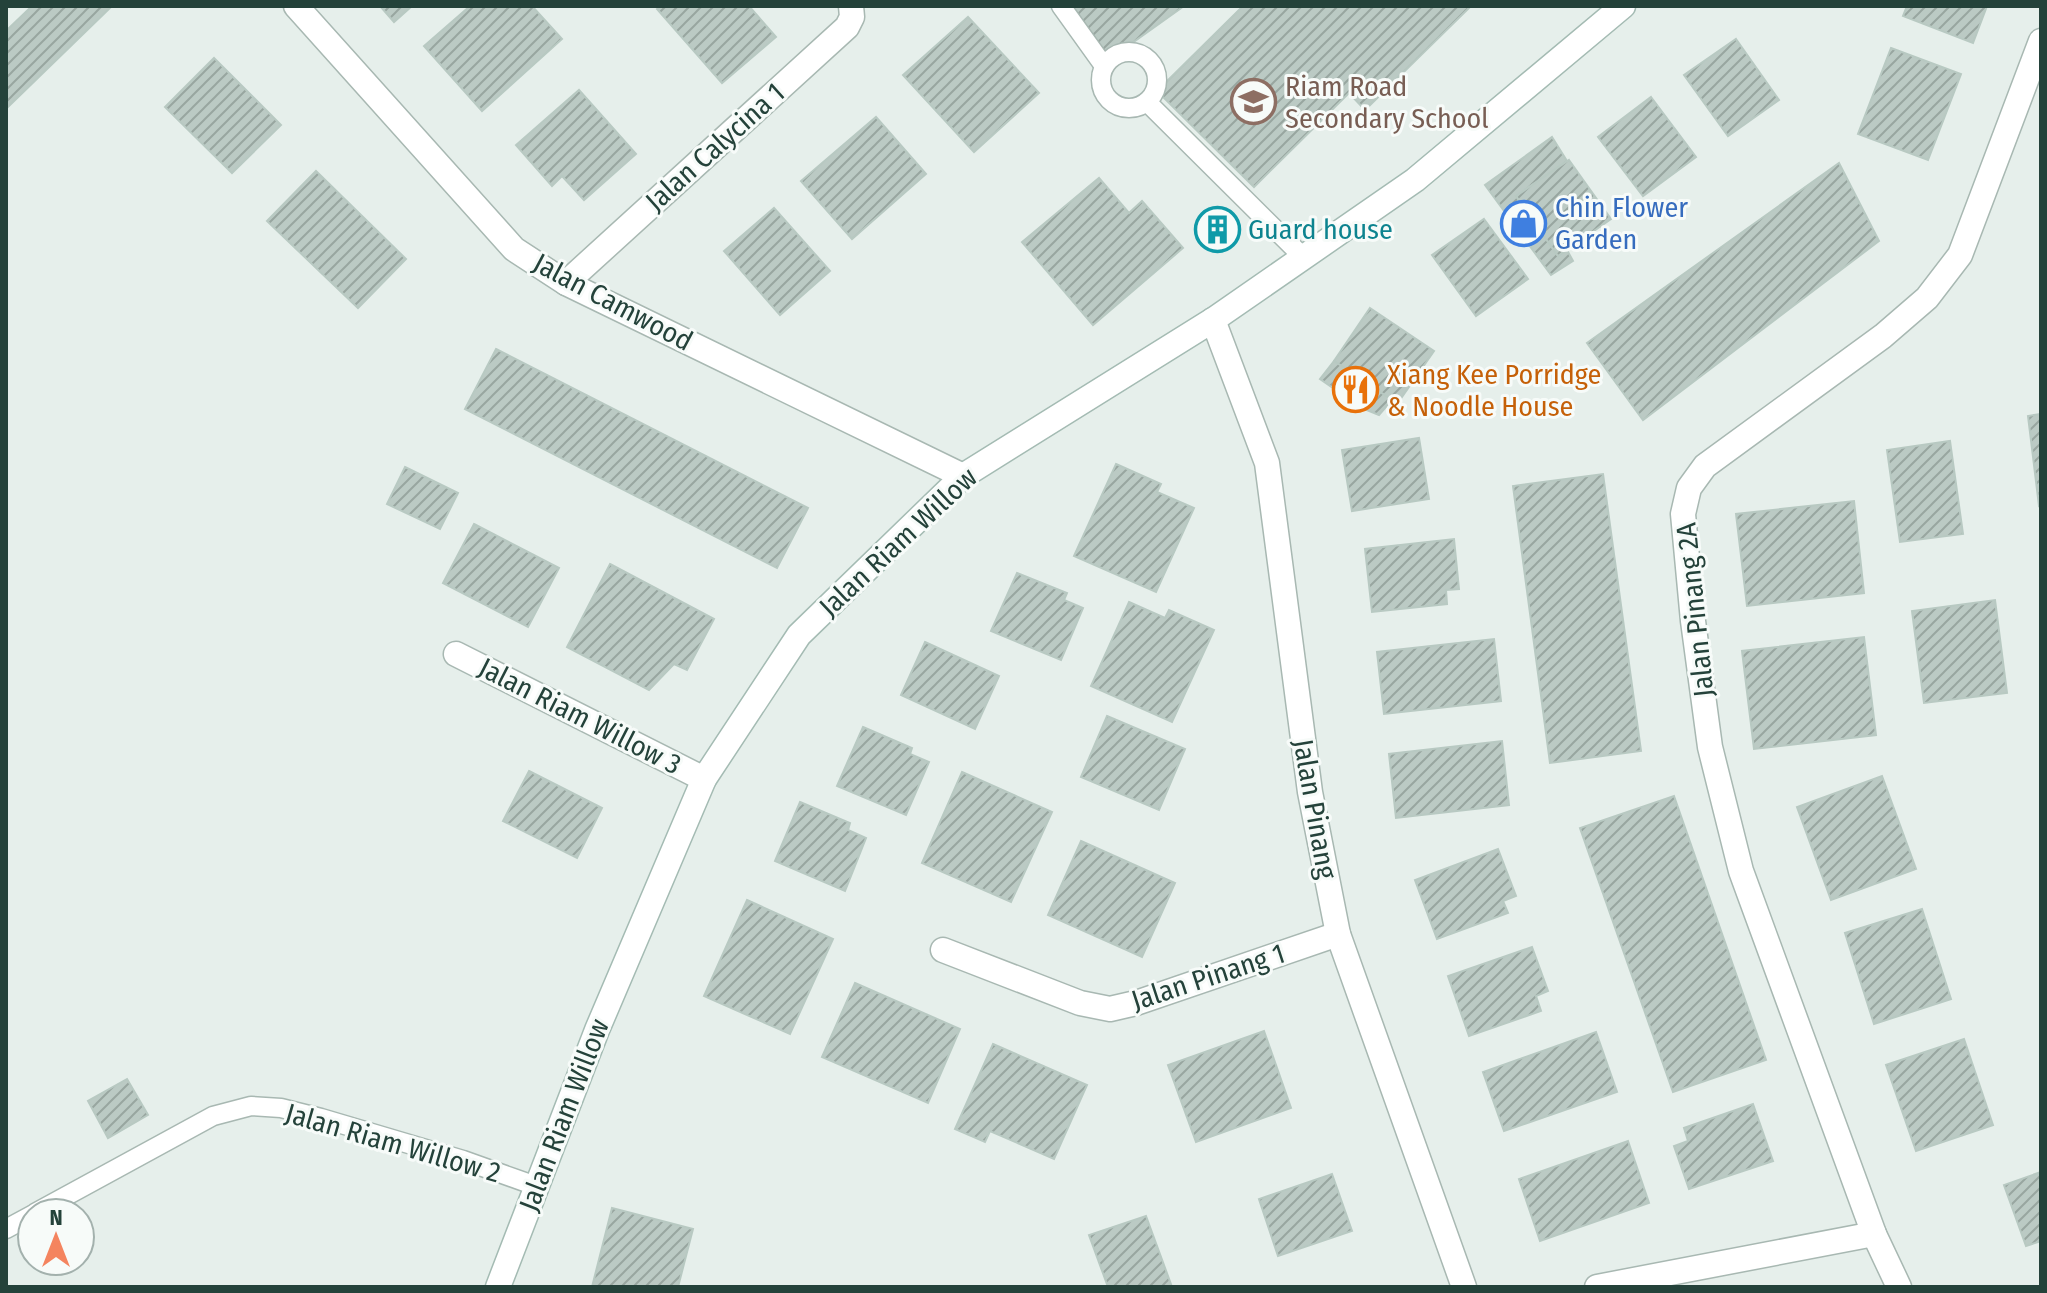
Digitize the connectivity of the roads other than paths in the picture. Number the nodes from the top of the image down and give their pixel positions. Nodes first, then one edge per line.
1 (296, 6) edge
2 (851, 6) edge
3 (1061, 6) edge
4 (1623, 6) edge
5 (2041, 41) edge
6 (1104, 66) junction
7 (1147, 102) junction
8 (1304, 258) junction
9 (566, 283) junction
10 (1213, 320) junction
11 (963, 476) junction
12 (456, 654) dead end
13 (704, 779) junction
14 (1338, 934) junction
15 (943, 950) dead end
16 (536, 1186) junction
17 (65, 1197) edge
18 (1874, 1234) junction
19 (498, 1287) edge
20 (1464, 1287) edge
21 (1597, 1287) edge
22 (1899, 1287) edge

1 - 9 street, Jalan Camwood
2 - 9 street, Jalan Calycina 1
3 - 6 lane
4 - 8 street, Jalan Riam Willow
5 - 18 street, Jalan Pinang 2A
6 - 7 lane
6 - 7 lane
7 - 8 lane
8 - 10 street, Jalan Riam Willow
9 - 11 street, Jalan Camwood
10 - 11 street, Jalan Riam Willow
10 - 14 street, Jalan Pinang
11 - 13 street, Jalan Riam Willow
12 - 13 street, Jalan Riam Willow 3
13 - 16 street, Jalan Riam Willow
14 - 15 street, Jalan Pinang 1
14 - 20 street, Jalan Pinang
16 - 17 lane, Jalan Riam Willow 2
16 - 19 street, Jalan Riam Willow
18 - 21 street
18 - 22 street, Jalan Pinang 2A

